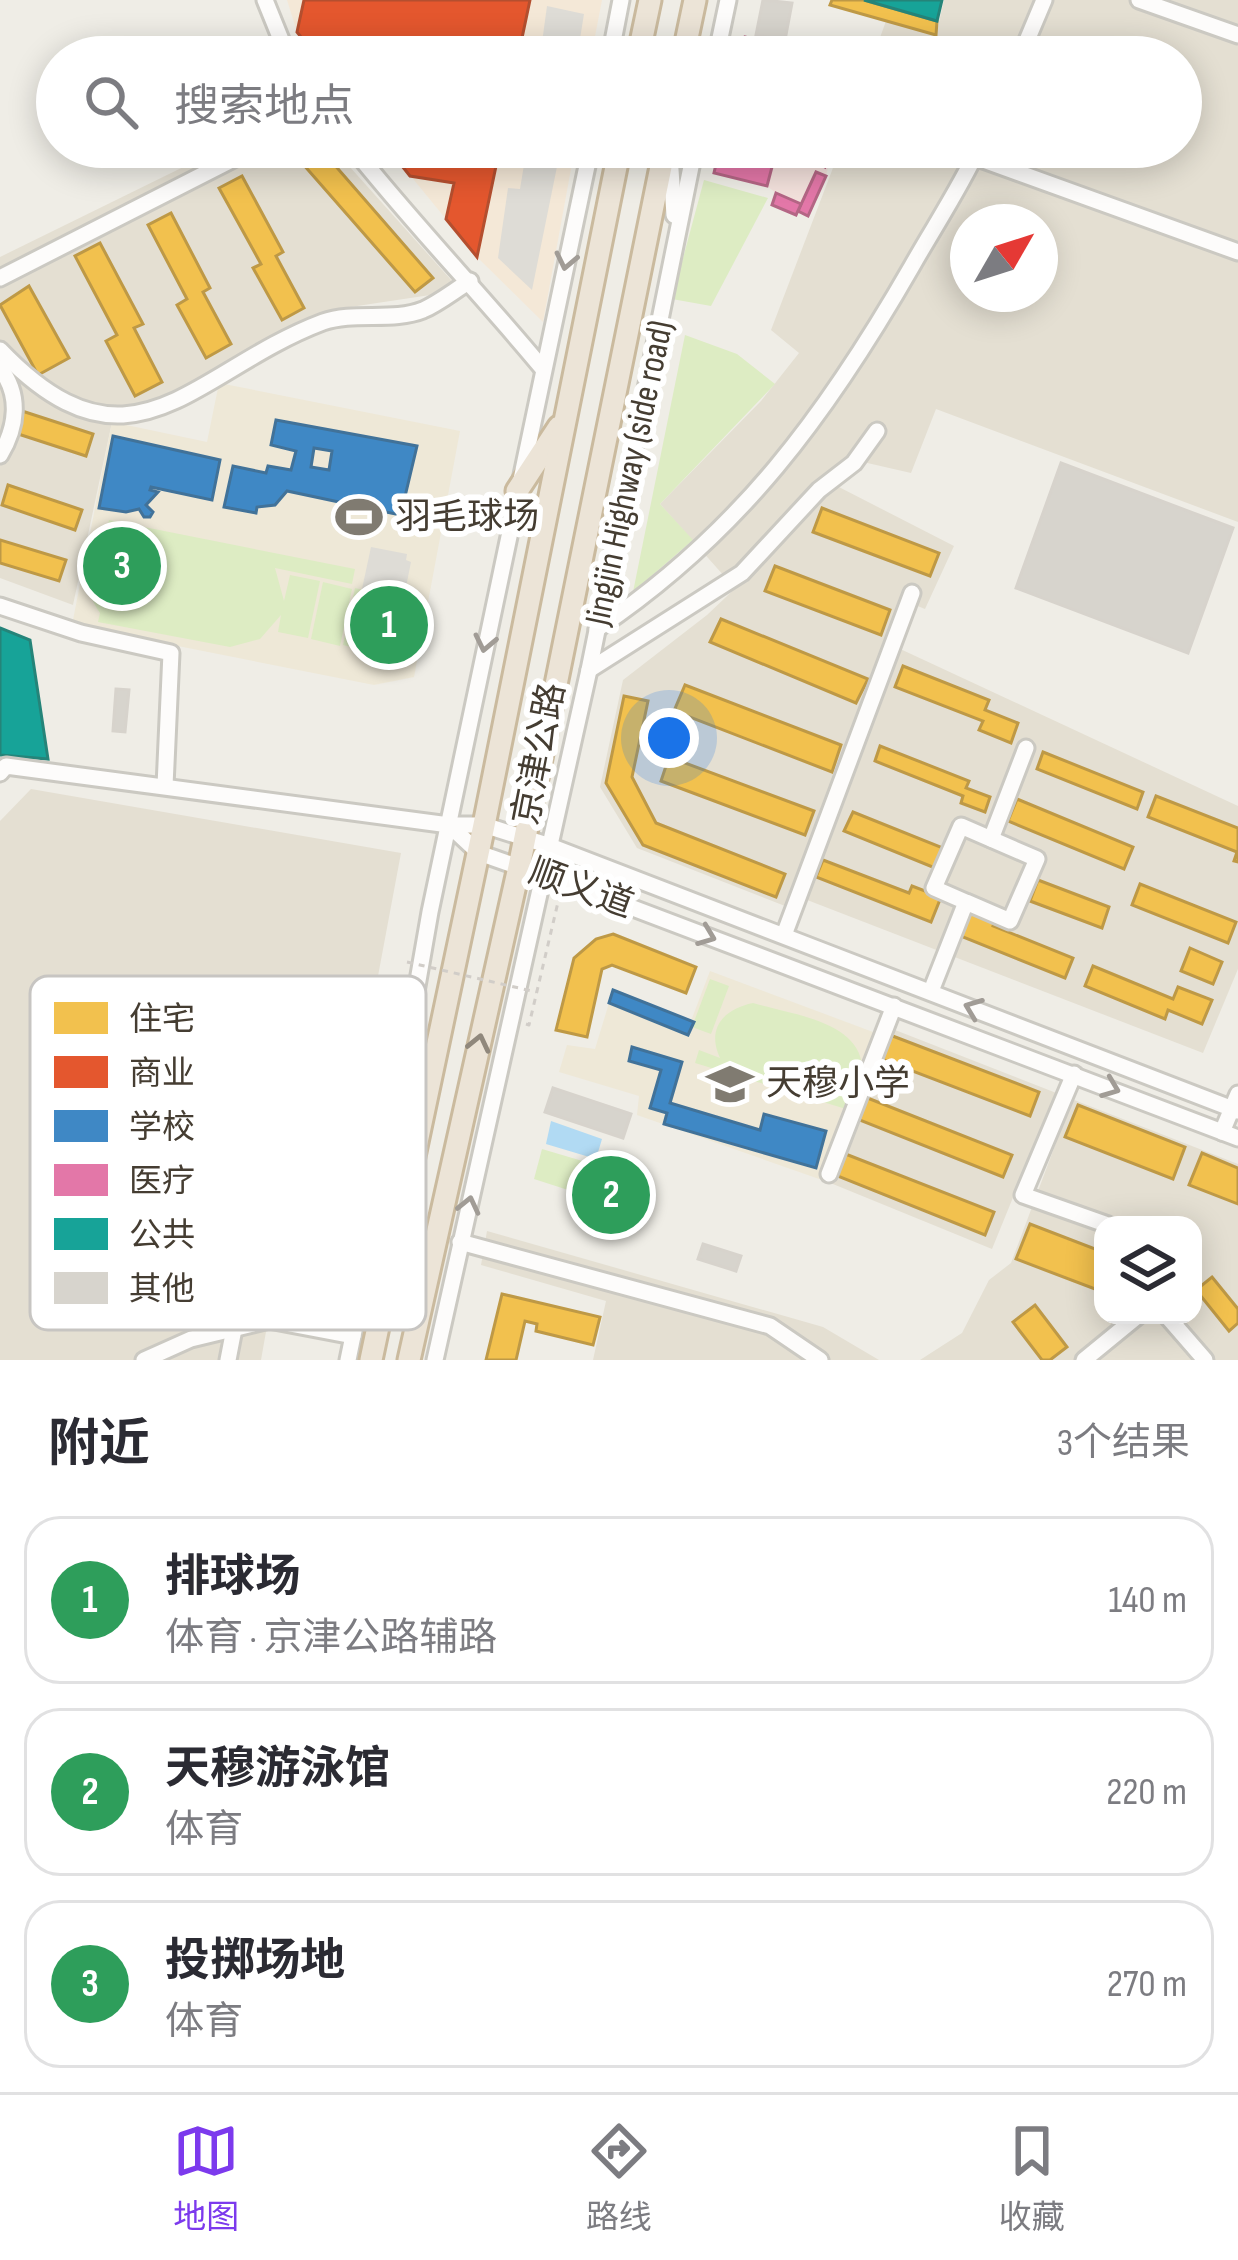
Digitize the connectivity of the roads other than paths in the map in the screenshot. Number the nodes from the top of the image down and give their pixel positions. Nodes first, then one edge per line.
1 (265, 0) edge
2 (621, 0) edge
3 (650, 0) edge
4 (695, 0) edge
5 (728, 0) edge
6 (1045, 0) edge
7 (1139, 0) edge
8 (1238, 35) edge
9 (280, 36) edge
10 (614, 36) edge
11 (642, 36) edge
12 (687, 36) edge
13 (720, 36) edge
14 (1029, 36) edge
15 (216, 168) edge
16 (369, 168) edge
17 (586, 168) edge
18 (616, 168) edge
19 (663, 168) edge
20 (670, 168) edge
21 (691, 168) edge
22 (968, 168) edge
23 (1019, 168) edge
24 (1238, 252) edge
25 (672, 266) junction
26 (0, 278) edge
27 (470, 281) junction
28 (0, 350) edge
29 (0, 368) edge
30 (542, 369) junction
31 (566, 417) junction
32 (877, 431) dead end
33 (0, 455) edge
34 (517, 491) junction
35 (912, 592) dead end
36 (0, 606) edge
37 (597, 629) junction
38 (589, 670) junction
39 (1026, 748) dead end
40 (0, 773) edge
41 (165, 786) junction
42 (448, 825) junction
43 (484, 825) junction
44 (525, 837) junction
45 (991, 839) junction
46 (550, 846) junction
47 (478, 853) junction
48 (519, 867) junction
49 (543, 875) junction
50 (966, 902) junction
51 (784, 935) junction
52 (417, 976) edge
53 (896, 979) junction
54 (931, 991) junction
55 (890, 1005) junction
56 (1073, 1074) junction
57 (426, 1098) edge
58 (1236, 1105) edge
59 (1230, 1135) edge
60 (829, 1174) dead end
61 (1094, 1220) edge
62 (460, 1242) junction
63 (426, 1281) edge
64 (1128, 1324) edge
65 (1174, 1324) edge
66 (230, 1330) edge
67 (234, 1330) edge
68 (322, 1330) edge
69 (354, 1330) edge
70 (377, 1330) edge
71 (415, 1330) edge
72 (418, 1330) edge
73 (353, 1336) junction
74 (144, 1360) edge
75 (227, 1360) edge
76 (348, 1360) edge
77 (371, 1360) edge
78 (409, 1360) edge
79 (420, 1360) edge
80 (435, 1360) edge
81 (820, 1360) edge
82 (1084, 1360) edge
83 (1205, 1360) edge

1 - 9 street
2 - 10 street
3 - 11 highway
4 - 12 highway
5 - 13 street
6 - 14 street
7 - 8 street
15 - 26 street
16 - 27 street
17 -> 30 street
18 - 31 highway, 京津公路
19 - 44 highway, 京津公路
20 - 25 street
21 - 25 street, Jingjin Highway (side road)
22 - 37 street
23 - 24 street
25 - 37 street, Jingjin Highway (side road)
27 - 28 street
27 - 30 street
29 - 33 street
30 - 34 street
31 - 34 highway
31 - 43 highway, 京津公路
32 - 38 street
34 -> 42 street
35 - 51 street
36 - 41 street
37 - 38 street, Jingjin Highway (side road)
38 - 46 street, Jingjin Highway (side road)
39 - 45 street
40 - 41 street
41 - 42 street
42 - 43 street, 顺义道
42 - 47 street, 顺义道
42 - 52 street
43 - 44 street, 顺义道
43 - 47 highway, 京津公路
44 - 46 street, 顺义道
44 - 48 highway, 京津公路
45 - 50 street
45 - 50 street
46 - 49 street, Jingjin Highway (side road)
46 - 51 street, 顺义道
47 - 48 street, 顺义道
47 - 57 highway, 京津公路
48 - 49 street, 顺义道
63 -> 48 highway, 京津公路
49 -> 55 street, 顺义道
62 -> 49 street, Jingjin Highway (side road)
50 - 54 street
51 - 53 street, 顺义道
53 - 54 street, 顺义道
53 - 55 street
58 -> 54 street, 顺义道
55 - 56 street, 顺义道
55 - 60 street
56 -> 59 street, 顺义道
56 - 61 street
58 - 59 street
62 - 80 street, Jingjin Highway (side road)
62 - 81 street
64 - 82 street
65 - 83 street
66 - 74 street
67 - 75 street
68 - 73 street
69 - 73 street
70 - 77 highway, 京津公路
71 - 78 highway, 京津公路
72 - 79 street
73 - 76 street

